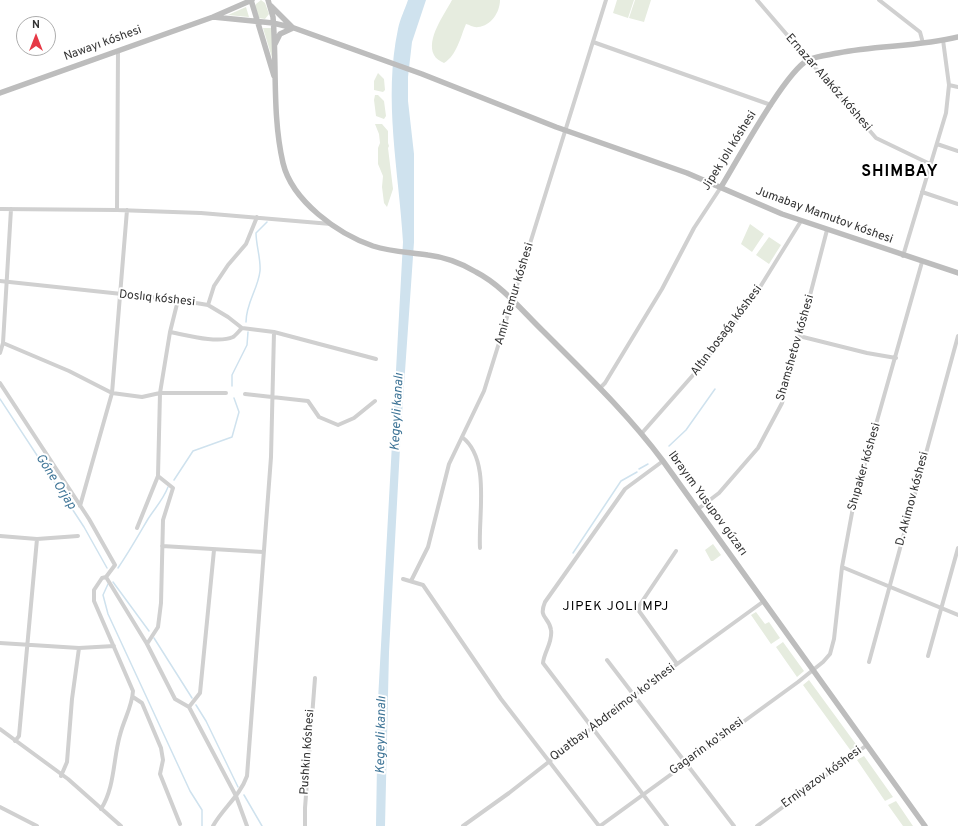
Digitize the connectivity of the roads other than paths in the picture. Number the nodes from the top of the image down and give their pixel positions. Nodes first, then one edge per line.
1 (242, 0) edge
2 (606, 0) edge
3 (757, 0) edge
4 (879, 0) edge
5 (251, 1) edge
6 (268, 1) edge
7 (230, 10) junction
8 (213, 17) junction
9 (257, 21) junction
10 (273, 23) junction
11 (294, 28) junction
12 (958, 37) edge
13 (943, 40) junction
14 (592, 42) junction
15 (923, 43) junction
16 (275, 46) junction
17 (118, 51) junction
18 (808, 60) junction
19 (275, 82) junction
20 (949, 84) junction
21 (958, 87) edge
22 (0, 93) edge
23 (771, 105) junction
24 (566, 131) junction
25 (936, 144) junction
26 (958, 151) edge
27 (930, 164) junction
28 (721, 187) junction
29 (922, 192) junction
30 (958, 204) edge
31 (0, 209) edge
32 (11, 209) junction
33 (117, 210) junction
34 (127, 210) junction
35 (257, 217) junction
36 (801, 221) junction
37 (331, 224) junction
38 (827, 230) junction
39 (903, 256) junction
40 (922, 262) junction
41 (958, 273) edge
42 (0, 281) edge
43 (6, 282) junction
44 (121, 295) junction
45 (178, 300) junction
46 (513, 301) junction
47 (208, 305) junction
48 (242, 328) junction
49 (170, 332) junction
50 (274, 332) junction
51 (799, 336) junction
52 (958, 336) edge
53 (3, 342) junction
54 (0, 354) edge
55 (896, 358) junction
56 (376, 359) dead end
57 (0, 383) edge
58 (600, 388) junction
59 (112, 393) junction
60 (160, 393) junction
61 (226, 393) dead end
62 (246, 394) dead end
63 (273, 397) junction
64 (375, 401) dead end
65 (642, 433) junction
66 (462, 437) junction
67 (663, 461) junction
68 (158, 476) junction
69 (80, 506) junction
70 (698, 509) junction
71 (137, 528) dead end
72 (0, 536) edge
73 (78, 536) dead end
74 (37, 539) junction
75 (162, 546) junction
76 (480, 548) dead end
77 (958, 548) edge
78 (214, 550) junction
79 (676, 551) dead end
80 (263, 552) junction
81 (842, 567) junction
82 (106, 576) junction
83 (403, 579) dead end
84 (410, 581) junction
85 (890, 587) junction
86 (764, 601) junction
87 (941, 608) junction
88 (958, 615) edge
89 (0, 643) edge
90 (147, 644) junction
91 (28, 645) junction
92 (114, 646) junction
93 (79, 648) junction
94 (928, 656) dead end
95 (607, 660) dead end
96 (869, 662) dead end
97 (677, 664) junction
98 (814, 669) junction
99 (315, 678) dead end
100 (633, 696) junction
101 (133, 697) junction
102 (189, 708) junction
103 (593, 727) junction
104 (0, 728) edge
105 (15, 741) junction
106 (867, 745) junction
107 (550, 760) junction
108 (685, 763) junction
109 (62, 776) junction
110 (643, 794) junction
111 (236, 796) junction
112 (0, 807) edge
113 (101, 809) junction
114 (180, 824) dead end
115 (37, 826) edge
116 (121, 826) edge
117 (213, 826) edge
118 (247, 826) edge
119 (305, 826) edge
120 (463, 826) edge
121 (600, 826) edge
122 (667, 826) edge
123 (734, 826) edge
124 (757, 826) edge
125 (925, 826) edge

1 - 7 main road
2 - 14 street, Amir Temur kóshesi
3 - 18 street, Ernazar Alakóz kóshesi
4 - 15 street
5 - 7 main road, Nawayı kóshesi
5 - 9 main road
6 - 10 main road
6 - 11 main road
7 - 8 main road, Nawayı kóshesi
8 - 9 main road, Jumabay Mamutov kóshesi
8 - 17 main road, Nawayı kóshesi
9 - 10 main road, Jumabay Mamutov kóshesi
9 - 19 main road
10 - 11 main road, Jumabay Mamutov kóshesi
10 - 16 main road
11 - 16 main road
11 - 24 main road, Jumabay Mamutov kóshesi
12 - 13 main road
13 - 15 main road
13 - 20 street
14 - 23 street
14 - 24 street, Amir Temur kóshesi
15 - 18 main road
16 - 19 main road
17 - 22 main road, Nawayı kóshesi
17 - 33 street
18 - 23 main road, Jipek jolı kóshesi
18 - 27 street, Ernazar Alakóz kóshesi
19 - 37 main road, Ibrayım Yusupov gúzarı
20 - 21 street
20 - 25 street
23 - 28 main road, Jipek jolı kóshesi
24 - 28 main road, Jumabay Mamutov kóshesi
24 - 46 street, Amir Temur kóshesi
25 - 26 street
25 - 27 street
27 - 29 street
28 - 36 main road, Jumabay Mamutov kóshesi
28 - 58 street, Jipek jolı kóshesi
29 - 30 street
29 - 39 street
31 - 32 street
32 - 33 street
32 - 43 street
33 - 34 street
34 - 35 street
34 - 44 street
35 - 37 street
35 - 47 street
36 - 38 main road, Jumabay Mamutov kóshesi
36 - 65 street, Altın bosaǵa kóshesi
37 - 46 main road, Ibrayım Yusupov gúzarı
38 - 39 main road, Jumabay Mamutov kóshesi
38 - 51 street, Shamshetov kóshesi
39 - 40 main road, Jumabay Mamutov kóshesi
40 - 41 main road, Jumabay Mamutov kóshesi
40 - 55 street, Shıpaker kóshesi
42 - 43 street, Doslıq kóshesi
43 - 44 street, Doslıq kóshesi
43 - 53 street
44 - 45 street, Doslıq kóshesi
44 - 59 street
45 - 47 street, Doslıq kóshesi
45 - 49 street
46 - 58 main road, Ibrayım Yusupov gúzarı
46 - 66 street, Amir Temur kóshesi
47 - 48 street, Doslıq kóshesi
48 - 49 street
48 - 50 street
49 - 60 street
50 - 56 street
50 - 63 street
51 - 55 street
51 - 70 street, Shamshetov kóshesi
52 - 85 street, D. Akimov kóshesi
53 - 54 street
53 - 59 street
55 - 81 street, Shıpaker kóshesi
57 - 69 street
58 - 65 main road, Ibrayım Yusupov gúzarı
59 - 60 street
59 - 69 street
60 - 61 street
60 - 68 street
62 - 63 street
63 - 64 street
63 - 80 street
65 - 67 main road, Ibrayım Yusupov gúzarı
66 - 76 street
66 - 84 street, Amir Temur kóshesi
67 - 70 main road, Ibrayım Yusupov gúzarı
67 - 103 street
68 - 71 street
68 - 75 street
69 - 82 street
70 - 86 main road, Ibrayım Yusupov gúzarı
72 - 74 street
73 - 74 street
74 - 91 street
75 - 78 street
75 - 90 street
77 - 87 street
78 - 80 street
78 - 102 street
79 - 97 street
80 - 111 street
81 - 85 street
81 - 98 street, Shıpaker kóshesi
82 - 90 street
82 - 92 street
83 - 84 street
84 - 107 street
85 - 87 street
85 - 96 street, D. Akimov kóshesi
86 - 97 street, Quatbay Abdreimov ko'shesi
86 - 98 main road, Ibrayım Yusupov gúzarı
87 - 88 street
87 - 94 street
89 - 91 street
90 - 102 street
91 - 93 street
91 - 105 street
92 - 93 street
92 - 101 street
93 - 109 street
95 - 100 street
97 - 100 street, Quatbay Abdreimov ko'shesi
98 - 106 main road, Ibrayım Yusupov gúzarı
98 - 108 street, Gagarin ko'shesi
99 - 119 street, Pushkin kóshesi
100 - 103 street, Quatbay Abdreimov ko'shesi
100 - 108 street
101 - 113 street
101 - 114 street
102 - 111 street
103 - 107 street, Quatbay Abdreimov ko'shesi
103 - 110 street
104 - 105 street
105 - 109 street
106 - 124 street, Erniyazov kóshesi
106 - 125 main road, Ibrayım Yusupov gúzarı
107 - 120 street, Quatbay Abdreimov ko'shesi
107 - 121 street
108 - 110 street, Gagarin ko'shesi
108 - 123 street
109 - 113 street
110 - 121 street, Gagarin ko'shesi
110 - 122 street
111 - 117 street
111 - 118 street
112 - 115 street
113 - 116 street

